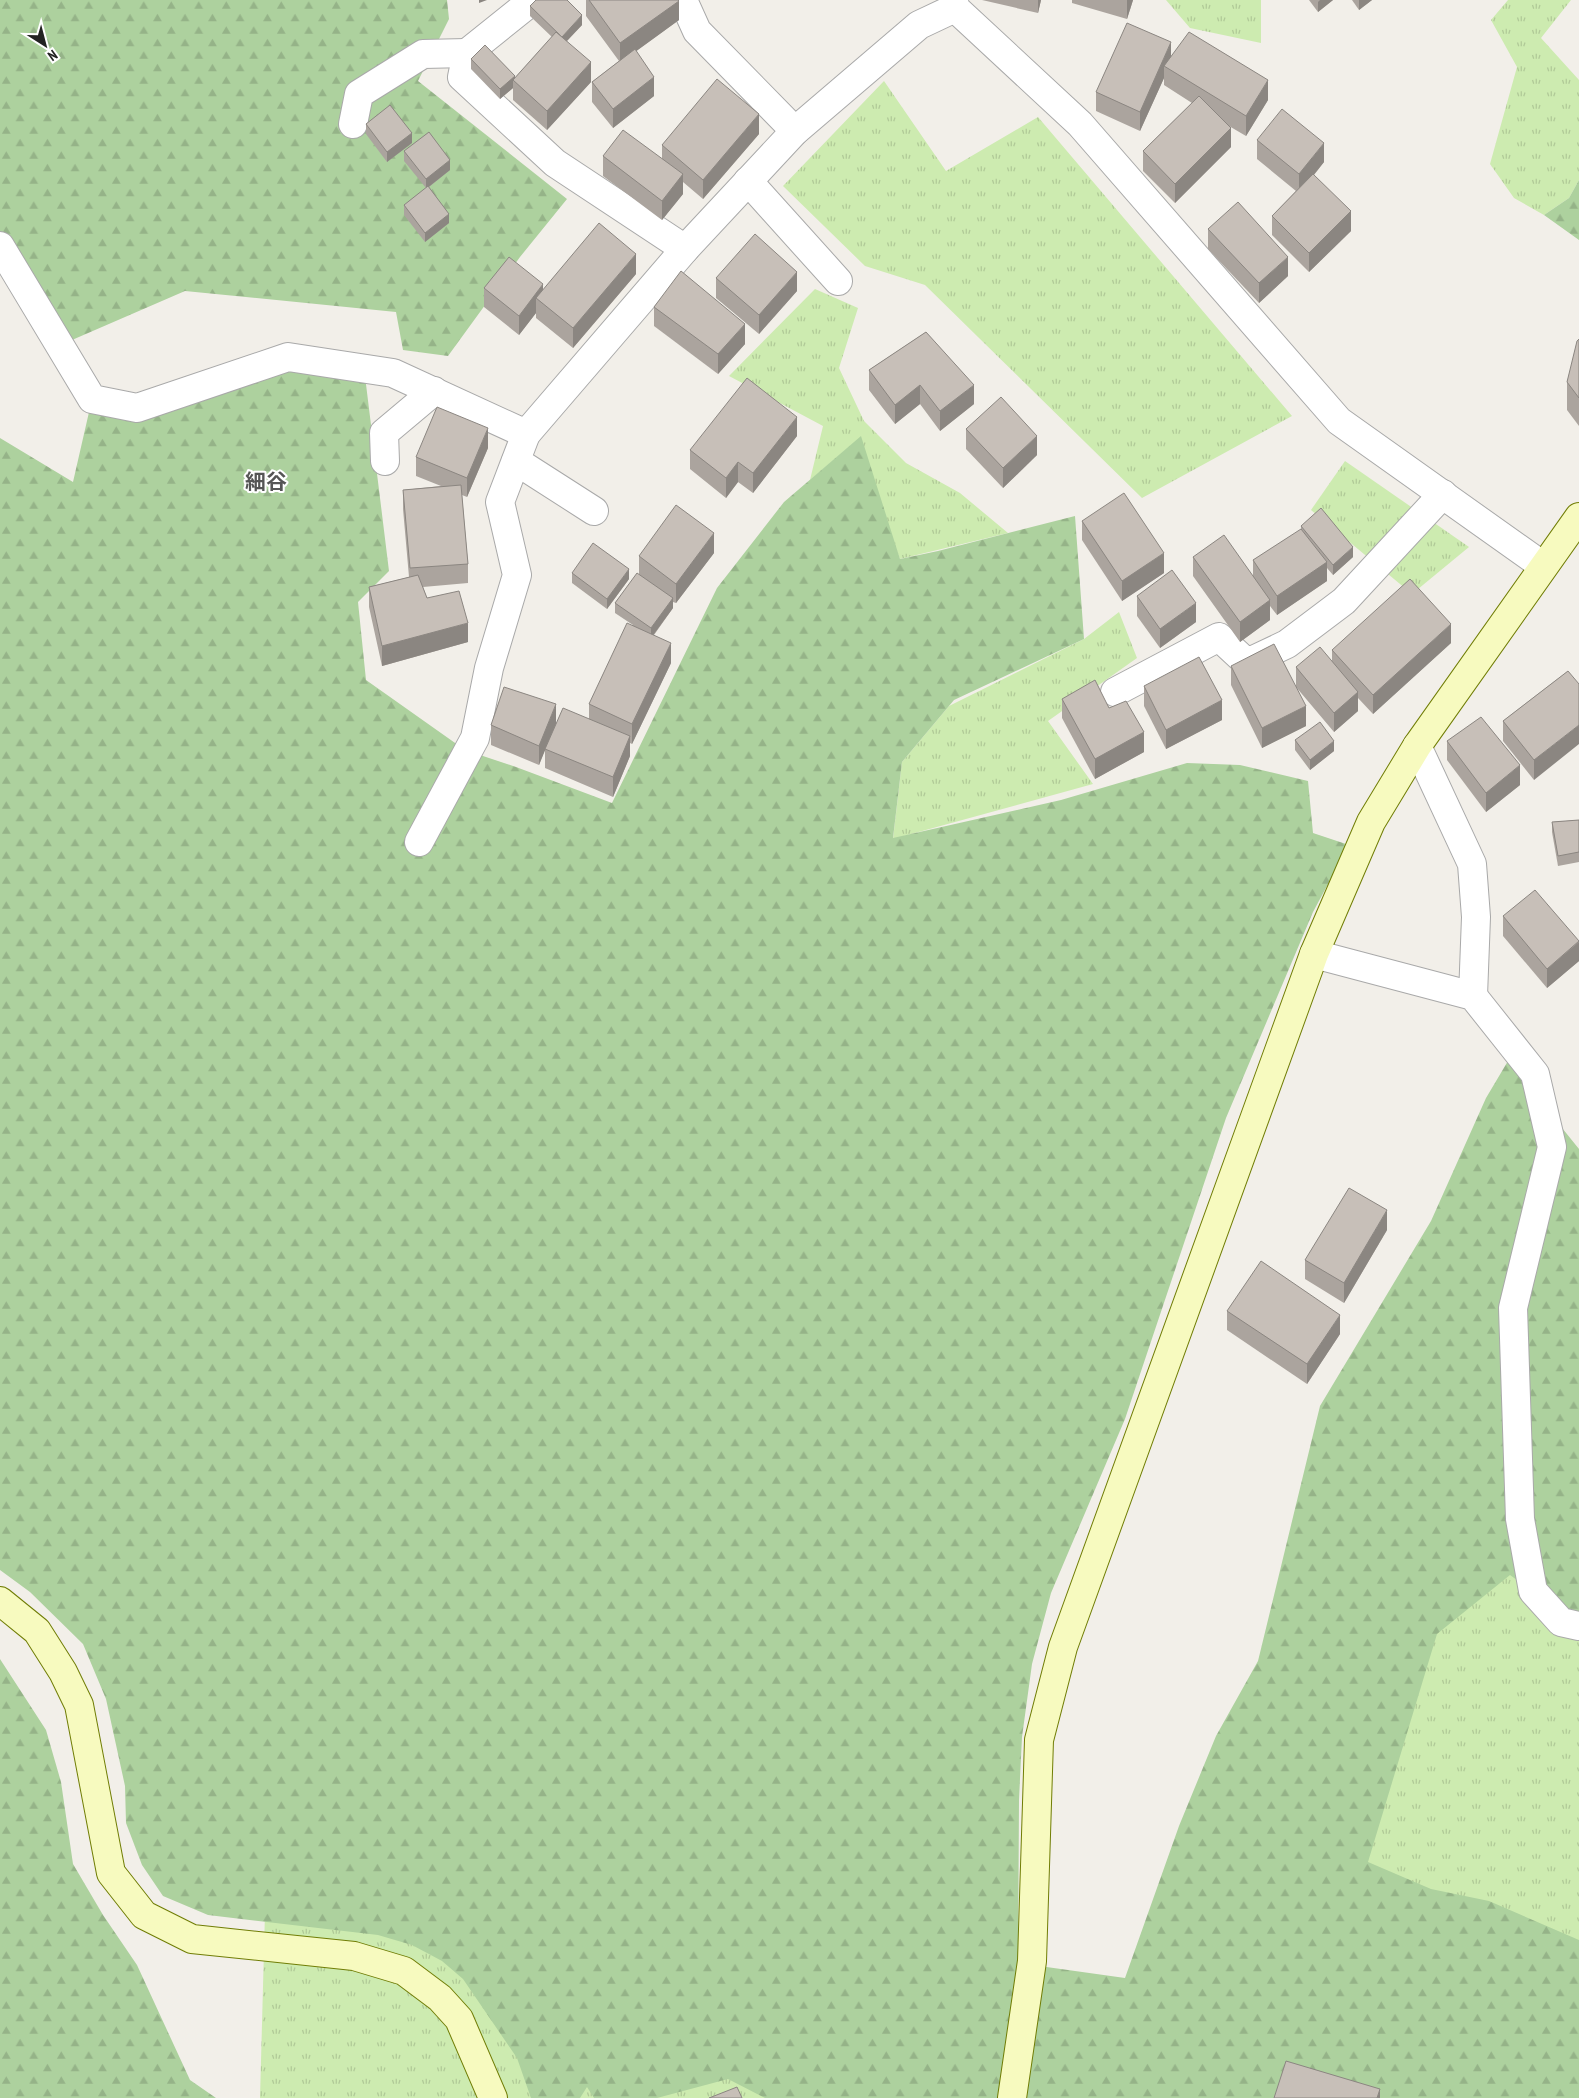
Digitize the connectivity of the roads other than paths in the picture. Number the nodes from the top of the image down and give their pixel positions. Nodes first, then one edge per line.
1 (533, 0) edge
2 (683, 0) edge
3 (955, 4) edge
4 (467, 53) junction
5 (353, 124) dead end
6 (795, 131) junction
7 (748, 182) junction
8 (0, 246) edge
9 (685, 249) junction
10 (838, 281) dead end
11 (434, 392) junction
12 (526, 434) junction
13 (385, 461) dead end
14 (516, 461) junction
15 (1443, 494) junction
16 (594, 511) dead end
17 (1579, 517) edge
18 (1543, 566) junction
19 (1115, 692) dead end
20 (1417, 746) junction
21 (419, 842) dead end
22 (1314, 954) junction
23 (1473, 996) junction
24 (0, 1601) edge
25 (1579, 1626) edge
26 (492, 2098) edge
27 (1012, 2098) edge

1 - 4 street
2 - 6 street
3 - 6 street
3 - 15 street
4 - 5 street
4 - 9 street
6 - 7 street
7 - 9 street
7 - 10 street
8 - 11 street
9 - 12 street
11 - 12 street
11 - 13 street
12 - 14 street
14 - 16 street
14 - 21 street
15 - 18 street
15 - 19 street
17 - 18 street
18 - 20 street
20 - 22 street
20 - 23 street
22 - 23 street
22 - 27 street
23 - 25 street
24 - 26 street

